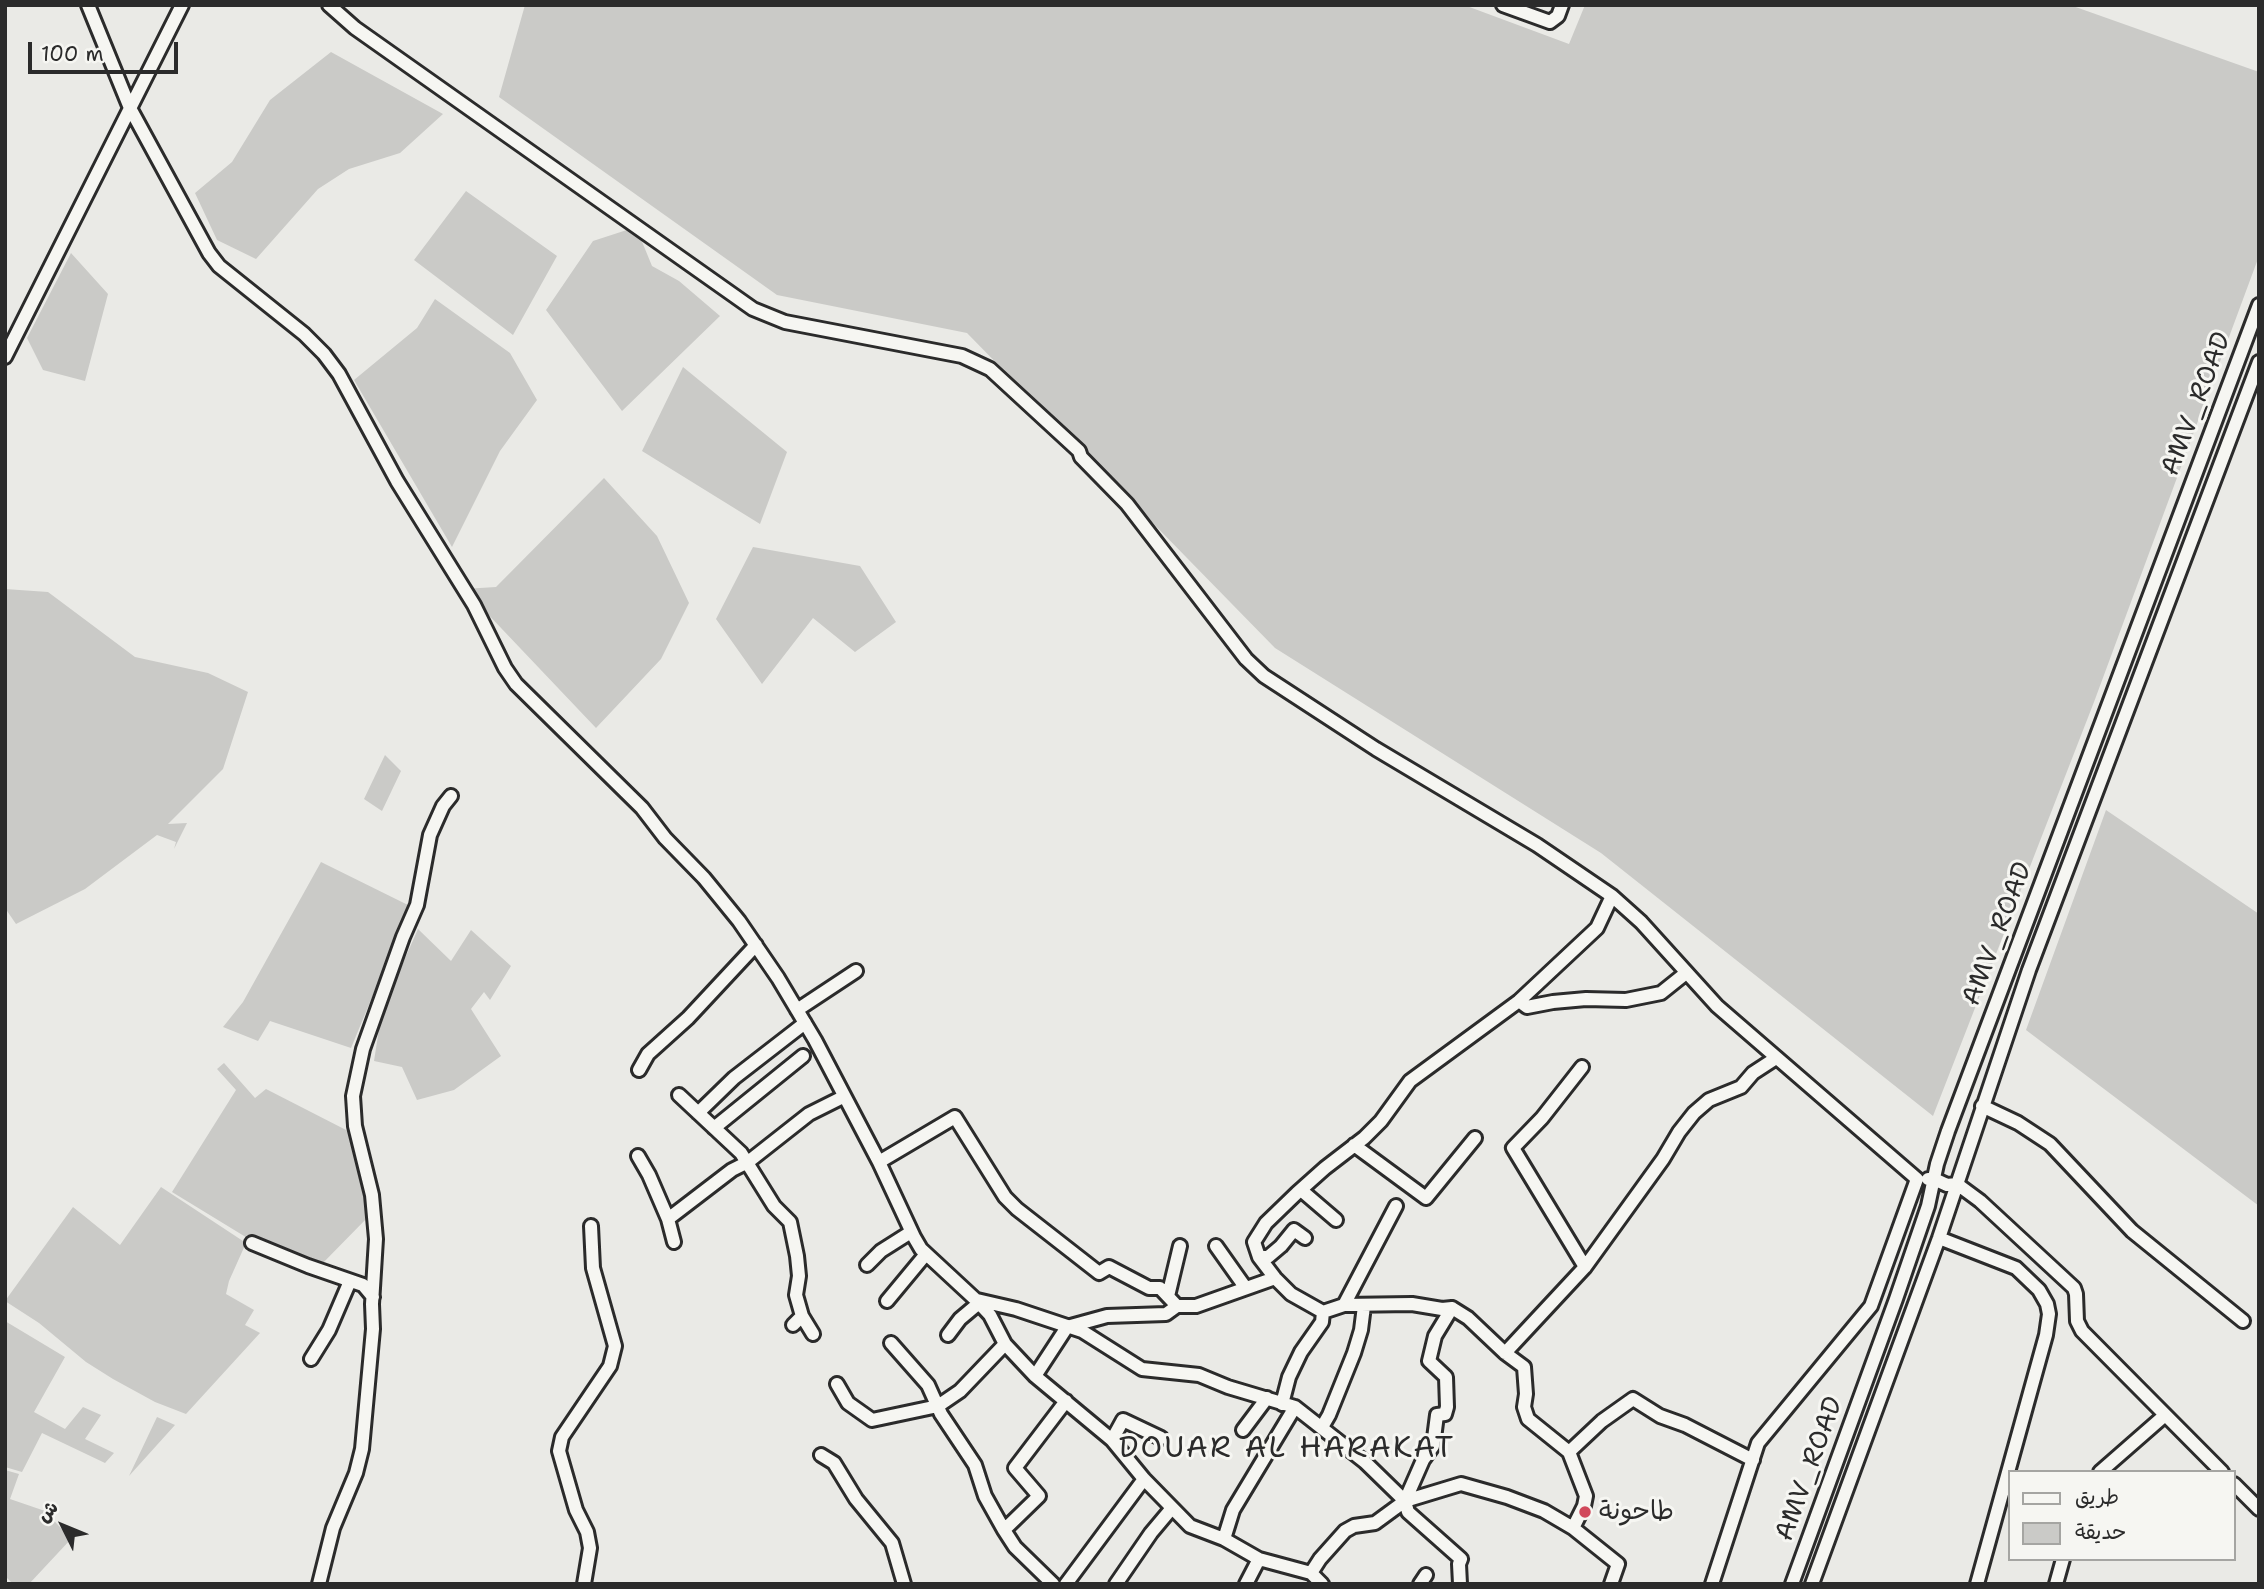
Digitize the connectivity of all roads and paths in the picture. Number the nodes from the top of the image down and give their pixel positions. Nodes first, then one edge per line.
1 (88, 5) edge
2 (182, 5) edge
3 (329, 5) edge
4 (1503, 5) edge
5 (1562, 5) edge
6 (130, 108) junction
7 (2259, 305) edge
8 (5, 357) edge
9 (2259, 362) edge
10 (451, 796) dead end
11 (1612, 897) junction
12 (2022, 936) junction
13 (2039, 942) junction
14 (756, 945) junction
15 (2011, 963) junction
16 (2029, 970) junction
17 (856, 971) dead end
18 (1686, 973) junction
19 (1520, 1001) junction
20 (797, 1010) junction
21 (805, 1023) junction
22 (803, 1056) dead end
23 (1776, 1058) junction
24 (1583, 1067) dead end
25 (639, 1070) dead end
26 (679, 1095) dead end
27 (843, 1097) junction
28 (1982, 1106) junction
29 (698, 1113) junction
30 (1952, 1121) junction
31 (714, 1128) junction
32 (1974, 1130) junction
33 (1475, 1138) dead end
34 (1354, 1145) junction
35 (638, 1156) dead end
36 (748, 1162) junction
37 (879, 1162) junction
38 (1917, 1179) junction
39 (1934, 1179) junction
40 (1957, 1184) junction
41 (1301, 1190) junction
42 (1396, 1206) dead end
43 (668, 1219) junction
44 (1336, 1220) dead end
45 (591, 1226) dead end
46 (911, 1232) junction
47 (1305, 1238) dead end
48 (1939, 1238) junction
49 (674, 1242) dead end
50 (252, 1243) dead end
51 (1180, 1246) dead end
52 (1216, 1246) dead end
53 (926, 1254) junction
54 (1259, 1257) junction
55 (867, 1265) dead end
56 (1585, 1267) junction
57 (1275, 1278) junction
58 (350, 1281) junction
59 (1245, 1287) junction
60 (1168, 1296) junction
61 (373, 1297) junction
62 (887, 1301) dead end
63 (978, 1301) junction
64 (1344, 1305) junction
65 (1177, 1306) junction
66 (1364, 1306) junction
67 (1452, 1308) junction
68 (1323, 1312) junction
69 (2243, 1321) dead end
70 (1067, 1327) junction
71 (813, 1334) dead end
72 (948, 1335) dead end
73 (891, 1343) dead end
74 (1005, 1344) junction
75 (1504, 1353) junction
76 (311, 1359) dead end
77 (1035, 1376) junction
78 (837, 1384) dead end
79 (1267, 1398) junction
80 (1066, 1401) junction
81 (1288, 1405) junction
82 (938, 1406) junction
83 (2164, 1416) junction
84 (1322, 1427) junction
85 (1243, 1430) dead end
86 (1161, 1438) dead end
87 (1112, 1440) junction
88 (1569, 1452) junction
89 (821, 1455) dead end
90 (1753, 1461) junction
91 (2009, 1470) edge
92 (2102, 1470) edge
93 (2220, 1470) edge
94 (2008, 1472) edge
95 (1144, 1479) junction
96 (2236, 1486) edge
97 (1405, 1501) junction
98 (1172, 1508) junction
99 (2259, 1508) edge
100 (1573, 1528) junction
101 (1004, 1530) junction
102 (1224, 1539) junction
103 (1259, 1559) junction
104 (2062, 1561) edge
105 (1311, 1573) junction
106 (319, 1584) edge
107 (584, 1584) edge
108 (904, 1584) edge
109 (1053, 1584) edge
110 (1066, 1584) edge
111 (1116, 1584) edge
112 (1246, 1584) edge
113 (1322, 1584) edge
114 (1460, 1584) edge
115 (1611, 1584) edge
116 (1712, 1584) edge
117 (1792, 1584) edge
118 (1812, 1584) edge
119 (1977, 1584) edge
120 (2056, 1584) edge

1 - 6 street
2 - 6 street
3 - 11 street
4 - 5 street
6 - 8 street
6 - 14 street
7 - 12 street, AMV_ROAD
9 - 13 street
10 - 61 street
11 - 18 street
11 - 19 street
12 - 13 street
12 - 15 street, AMV_ROAD
13 - 16 street
14 - 20 street
14 - 25 street
15 - 16 street
15 - 30 street, AMV_ROAD
16 - 28 street
17 - 20 street
18 - 19 street
18 - 23 street
19 - 34 street
20 - 21 street
21 - 27 street
21 - 29 street
22 - 31 street
23 - 38 street
23 - 56 street
24 - 56 street
26 - 29 street
27 - 36 street
27 - 37 street
28 - 32 street
28 - 69 street
29 - 31 street
30 - 32 street
30 - 39 street, AMV_ROAD
31 - 36 street
32 - 40 street
33 - 34 street
34 - 41 street
35 - 43 street
36 - 43 street
36 - 71 street
37 - 46 street
37 - 60 street
38 - 39 street
38 - 90 street
39 - 40 street
39 - 117 street, AMV_ROAD
40 - 48 street
40 - 83 street
41 - 44 street
41 - 54 street
42 - 64 street
43 - 49 street
45 - 107 street
46 - 53 street
46 - 55 street
47 - 54 street
48 - 91 street
48 - 118 street
50 - 58 street
51 - 60 street
52 - 59 street
53 - 62 street
53 - 63 street
54 - 57 street
56 - 75 street
57 - 59 street
57 - 68 street
58 - 61 street
58 - 76 street
59 - 65 street
60 - 65 street
61 - 106 street
63 - 70 street
63 - 72 street
63 - 74 street
64 - 66 street
64 - 68 street
65 - 70 street
66 - 67 street
66 - 84 street
67 - 75 street
67 - 97 street
68 - 81 street
70 - 77 street
70 - 79 street
73 - 82 street
74 - 77 street
74 - 82 street
75 - 88 street
77 - 80 street
78 - 82 street
79 - 81 street
79 - 85 street
80 - 87 street
80 - 101 street
81 - 84 street
81 - 102 street
82 - 101 street
83 - 92 street
83 - 93 street
84 - 97 street
86 - 87 street
87 - 95 street
88 - 90 street
88 - 100 street
89 - 108 street
90 - 116 street
94 - 119 street
95 - 98 street
95 - 110 street
96 - 99 street
97 - 100 street
97 - 105 street
97 - 114 street
98 - 102 street
98 - 111 street
100 - 115 street
101 - 109 street
102 - 103 street
103 - 105 street
103 - 112 street
104 - 120 street
105 - 113 street

